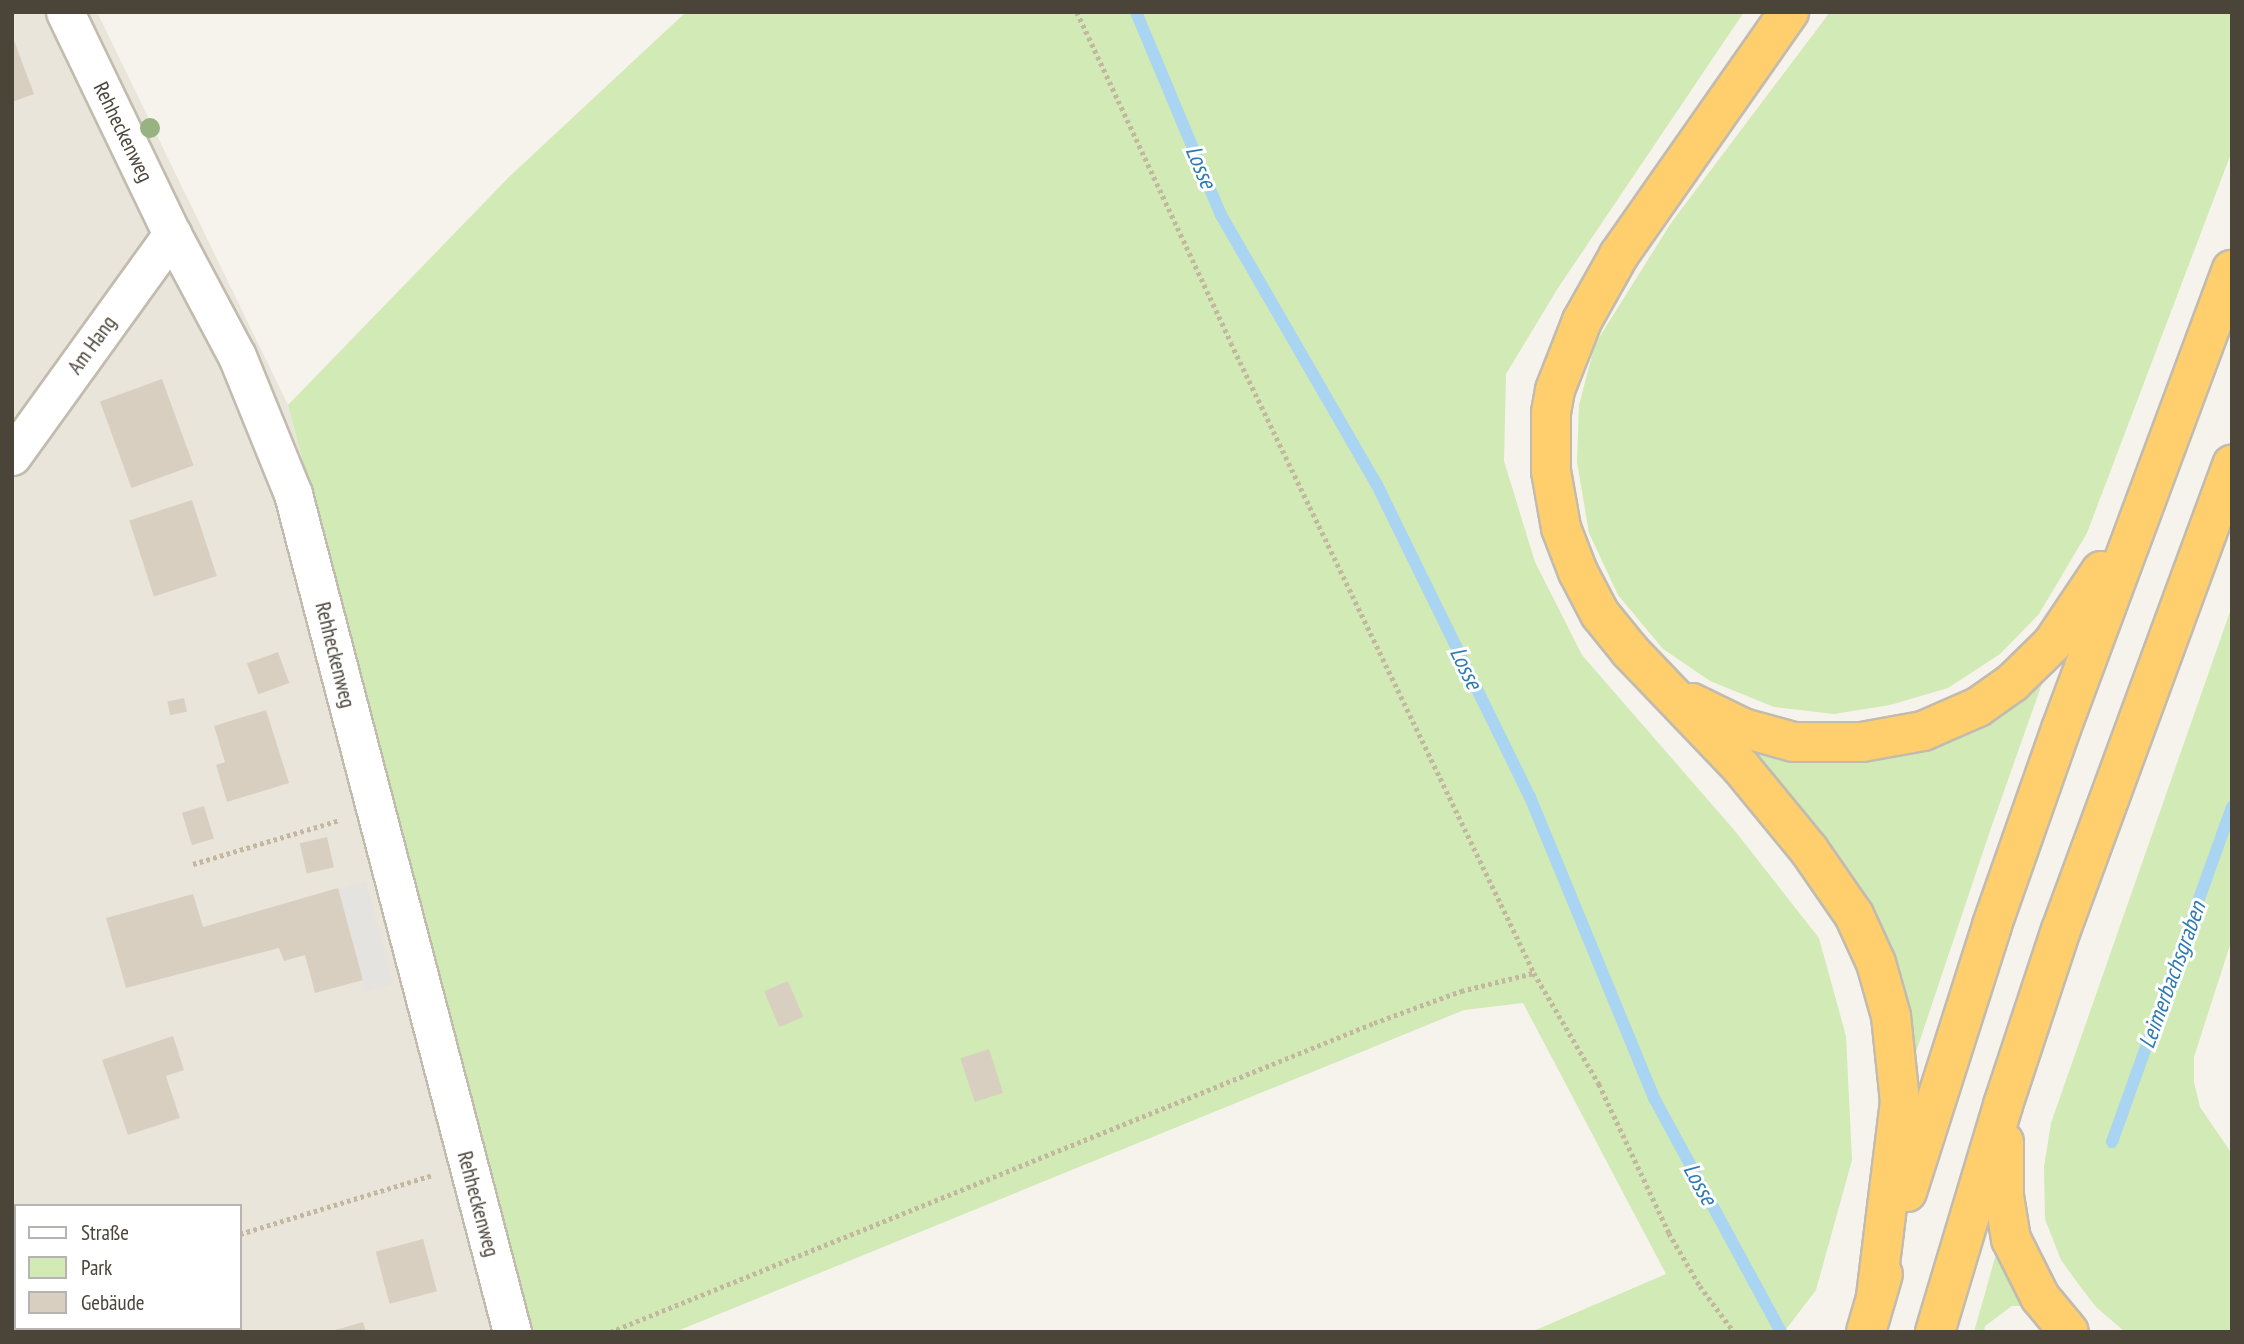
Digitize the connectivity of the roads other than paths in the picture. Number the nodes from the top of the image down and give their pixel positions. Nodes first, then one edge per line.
1 (65, 12) edge
2 (1789, 12) edge
3 (172, 233) junction
4 (2232, 270) edge
5 (12, 456) edge
6 (2232, 464) edge
7 (2144, 500) junction
8 (1650, 672) junction
9 (2003, 1105) junction
10 (1871, 1314) edge
11 (512, 1332) edge
12 (1935, 1332) edge
13 (2069, 1332) edge

1 - 3 street, Rehheckenweg
2 - 8 highway
3 - 5 street, Am Hang
3 - 11 street, Rehheckenweg
4 - 7 highway
6 - 9 highway
7 - 8 highway
7 - 10 highway
8 - 10 highway
9 - 12 highway
9 - 13 highway

